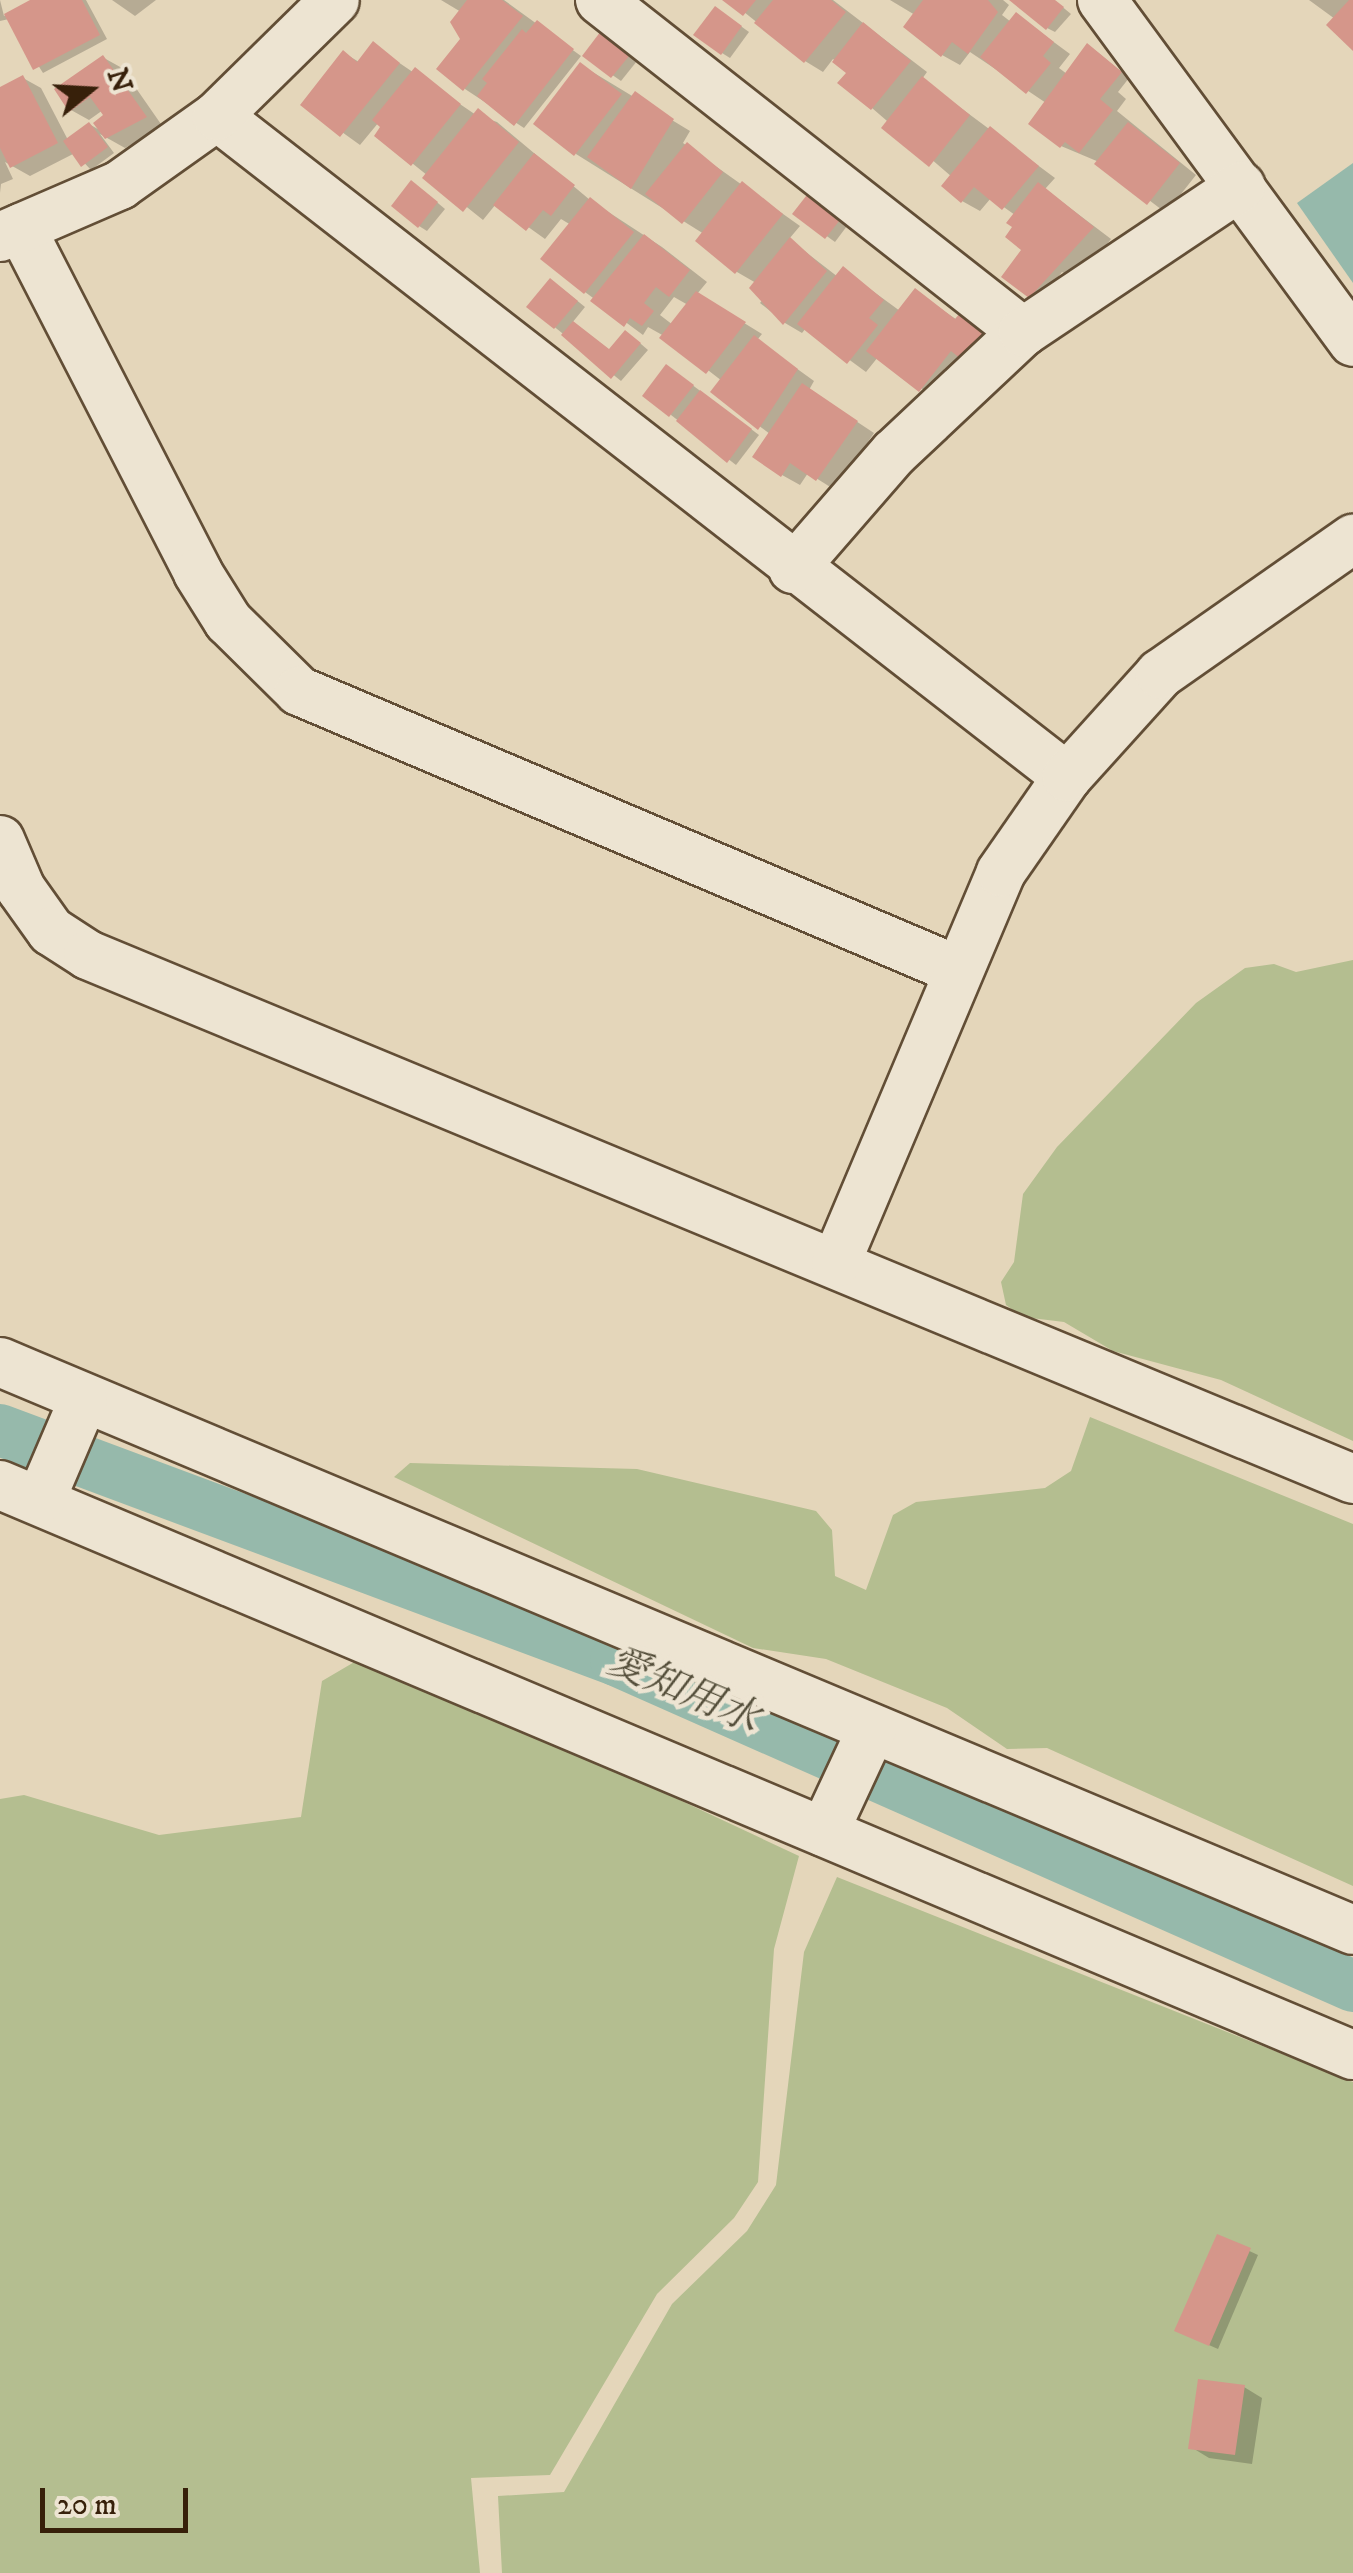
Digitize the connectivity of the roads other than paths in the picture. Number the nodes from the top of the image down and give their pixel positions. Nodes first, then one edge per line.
1 (335, 0) edge
2 (600, 0) edge
3 (1102, 0) edge
4 (217, 116) junction
5 (1241, 186) junction
6 (11, 233) edge
7 (1023, 332) junction
8 (1353, 342) edge
9 (1353, 539) edge
10 (793, 569) junction
11 (1067, 777) junction
12 (0, 840) edge
13 (957, 970) junction
14 (836, 1262) junction
15 (0, 1362) edge
16 (80, 1406) junction
17 (1353, 1480) edge
18 (29, 1490) edge
19 (867, 1741) junction
20 (827, 1825) junction
21 (1353, 1930) edge
22 (1353, 2056) edge

1 - 4 street
2 - 7 street
3 - 5 street
4 - 6 street
4 - 10 street
5 - 7 street
5 - 8 street
6 - 13 street
7 - 10 street
9 - 11 street
10 - 11 street
11 - 13 street
12 - 14 street
13 - 14 street
14 - 17 street
15 - 16 street
16 - 18 street
16 - 19 street
18 - 20 street
19 - 20 street
19 - 21 street
20 - 22 street

